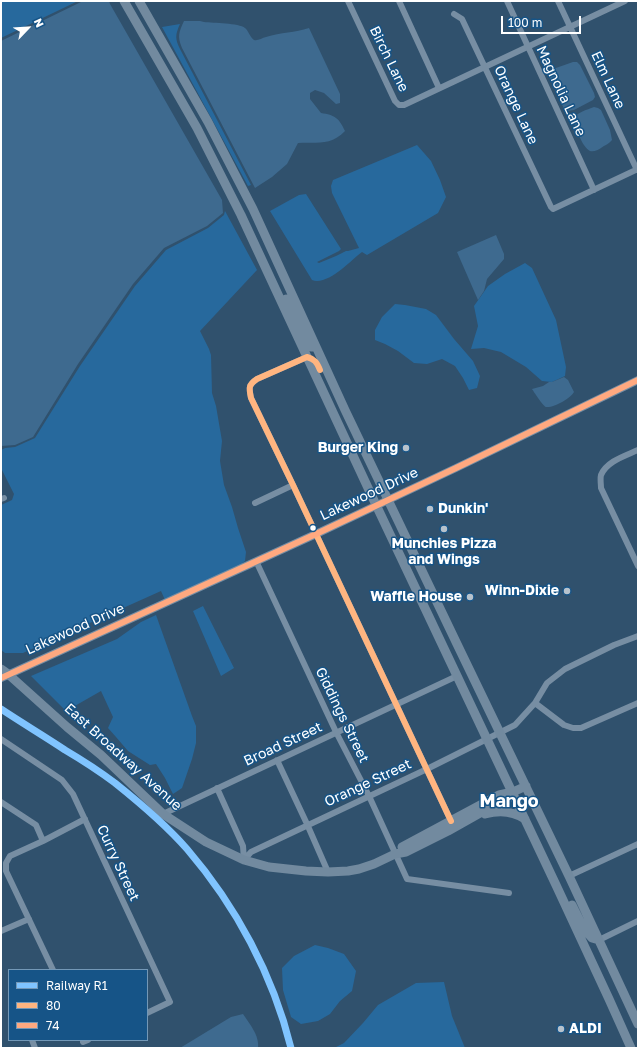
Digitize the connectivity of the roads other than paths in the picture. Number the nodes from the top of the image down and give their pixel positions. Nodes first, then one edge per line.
1 (124, 1) edge
2 (139, 1) edge
3 (348, 1) edge
4 (399, 1) edge
5 (507, 1) edge
6 (558, 1) edge
7 (624, 1) edge
8 (612, 4) edge
9 (454, 14) dead end
10 (570, 27) junction
11 (528, 47) junction
12 (485, 67) junction
13 (440, 88) junction
14 (638, 170) edge
15 (594, 190) junction
16 (265, 268) junction
17 (317, 348) junction
18 (306, 357) junction
19 (638, 380) edge
20 (346, 410) junction
21 (638, 450) edge
22 (293, 485) junction
23 (388, 499) junction
24 (255, 503) dead end
25 (376, 505) junction
26 (316, 534) junction
27 (256, 561) junction
28 (638, 566) edge
29 (638, 636) edge
30 (3, 674) edge
31 (457, 676) junction
32 (535, 703) junction
33 (638, 703) edge
34 (396, 704) junction
35 (336, 732) junction
36 (500, 733) junction
37 (1, 739) edge
38 (487, 739) junction
39 (277, 760) junction
40 (427, 769) junction
41 (526, 786) junction
42 (217, 788) junction
43 (512, 792) junction
44 (369, 796) junction
45 (1, 802) edge
46 (163, 814) junction
47 (474, 817) junction
48 (85, 819) junction
49 (525, 819) junction
50 (451, 821) junction
51 (307, 824) junction
52 (43, 841) junction
53 (638, 844) edge
54 (395, 854) junction
55 (244, 860) junction
56 (328, 872) junction
57 (569, 876) junction
58 (556, 885) junction
59 (509, 894) dead end
60 (29, 919) junction
61 (638, 921) edge
62 (1, 931) edge
63 (599, 940) junction
64 (53, 969) edge
65 (635, 1009) edge
66 (148, 1013) edge
67 (638, 1024) edge
68 (631, 1048) edge

1 - 16 main road
2 - 17 main road
3 - 13 street, Birch Lane
4 - 13 street
5 - 11 street, Magnolia Lane
6 - 10 street, Elm Lane
7 - 8 street, Birch Lane
8 - 10 street, Birch Lane
9 - 12 street, Orange Lane
10 - 11 street, Birch Lane
10 - 14 street, Elm Lane
11 - 12 street, Birch Lane
11 - 15 street, Magnolia Lane
12 - 13 street, Birch Lane
12 - 15 street, Orange Lane
14 - 15 street
16 - 17 main road
16 - 18 main road
17 - 20 main road
18 - 20 main road
18 - 22 street
18 - 25 main road
19 - 23 street, Lakewood Drive
20 - 23 main road
21 - 28 street
22 - 24 street
22 - 26 street
23 - 25 street, Lakewood Drive
23 - 36 main road
25 - 26 street, Lakewood Drive
25 - 31 main road
26 - 27 street, Lakewood Drive
26 - 34 street
27 - 30 street, Lakewood Drive
27 - 35 street, Giddings Street
29 - 32 street, Orange Street
30 - 46 main road, East Broadway Avenue
31 - 34 street, Broad Street
31 - 38 main road
32 - 33 street
32 - 36 street, Orange Street
34 - 35 street, Broad Street
34 - 40 street
35 - 39 street, Broad Street
35 - 44 street, Giddings Street
36 - 38 street, Orange Street
36 - 41 main road
37 - 48 street, Curry Street
38 - 40 street, Orange Street
38 - 43 main road
39 - 42 street, Broad Street
39 - 51 street
40 - 44 street, Orange Street
40 - 50 street
41 - 43 main road
41 - 57 main road
42 - 46 street, Broad Street
42 - 55 street
43 - 47 main road
43 - 49 main road
43 - 50 main road
44 - 51 street, Orange Street
44 - 54 street, Giddings Street
45 - 52 street
46 - 55 main road, East Broadway Avenue
47 - 49 main road
47 - 54 main road
48 - 52 street
48 - 66 street, Curry Street
49 - 58 main road
50 - 54 main road
51 - 55 street, Orange Street
51 - 56 street
52 - 60 street
53 - 57 street
54 - 56 main road, East Broadway Avenue
54 - 59 street, Giddings Street
55 - 56 main road, East Broadway Avenue
57 - 63 main road
58 - 63 main road
58 - 68 main road
60 - 62 street
60 - 64 street
61 - 63 street
63 - 65 main road
65 - 67 main road

